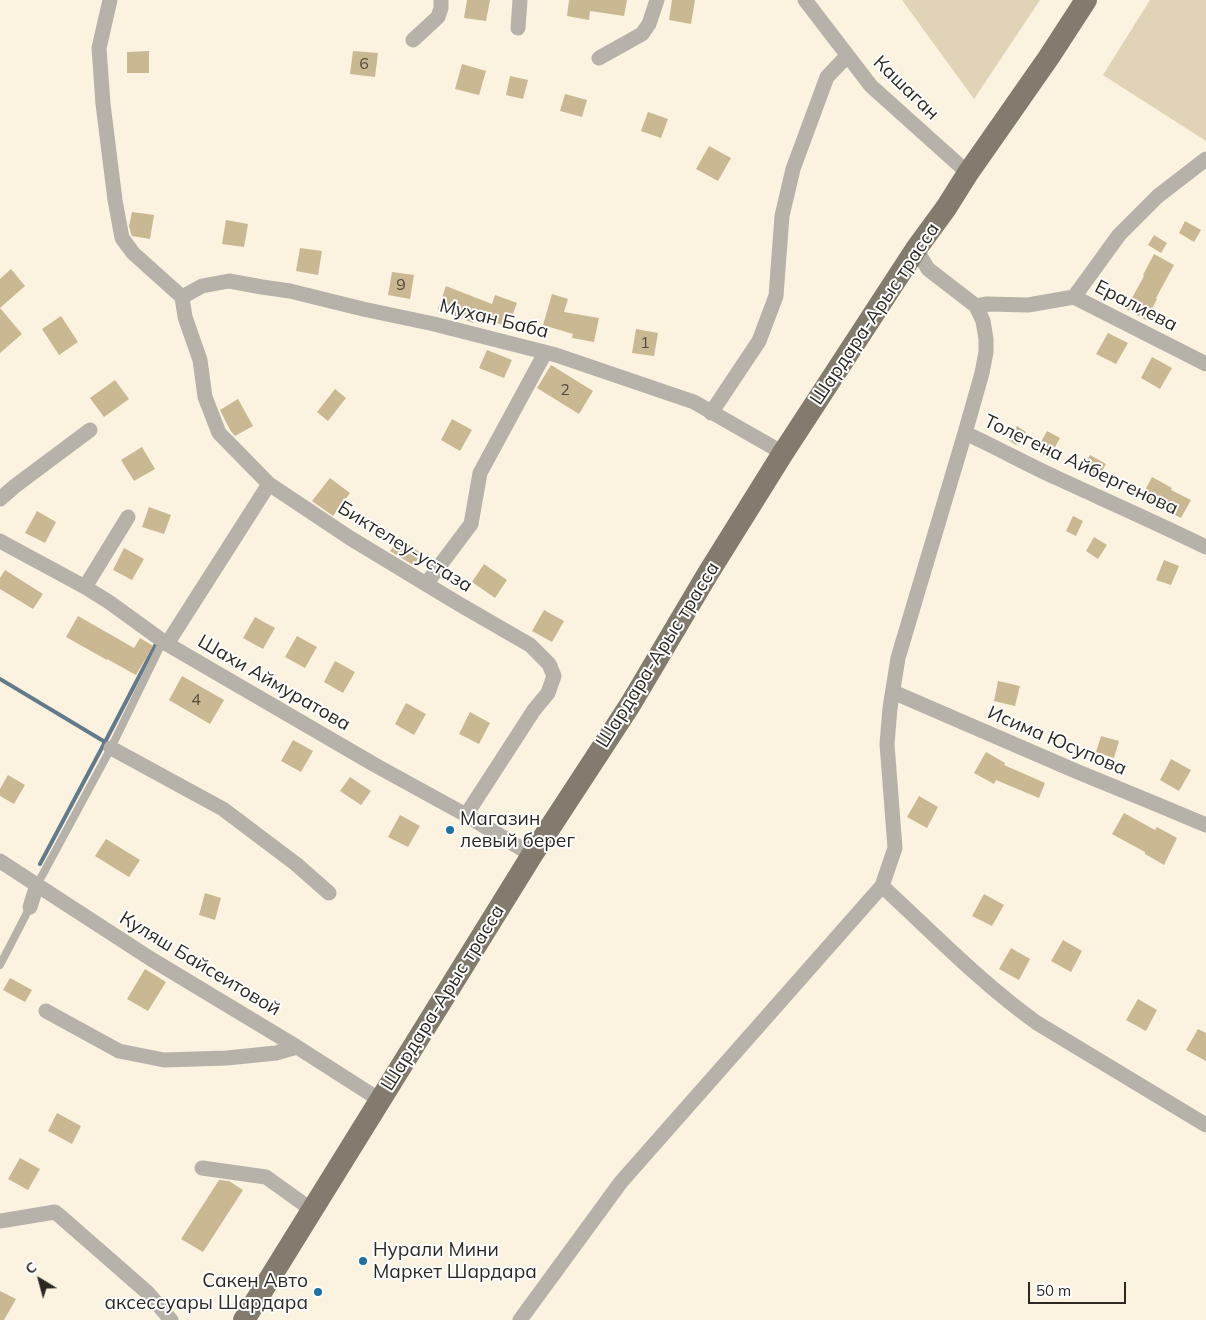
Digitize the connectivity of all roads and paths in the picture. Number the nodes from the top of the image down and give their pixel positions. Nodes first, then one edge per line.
1 (110, 0) edge
2 (441, 0) edge
3 (520, 0) edge
4 (657, 0) edge
5 (805, 0) edge
6 (1086, 0) edge
7 (518, 28) dead end
8 (413, 40) dead end
9 (847, 56) junction
10 (599, 58) dead end
11 (1206, 159) edge
12 (968, 172) junction
13 (916, 249) junction
14 (182, 297) junction
15 (1074, 297) junction
16 (976, 306) junction
17 (545, 353) junction
18 (1206, 364) edge
19 (711, 413) junction
20 (90, 430) dead end
21 (965, 433) junction
22 (783, 453) junction
23 (269, 484) junction
24 (0, 499) edge
25 (128, 517) dead end
26 (0, 541) edge
27 (1206, 547) edge
28 (426, 584) junction
29 (84, 587) junction
30 (165, 642) junction
31 (893, 692) junction
32 (111, 748) junction
33 (466, 815) junction
34 (1206, 825) edge
35 (532, 856) junction
36 (0, 861) edge
37 (37, 885) junction
38 (882, 886) junction
39 (329, 893) dead end
40 (30, 907) joint
41 (0, 965) edge
42 (46, 1011) dead end
43 (297, 1047) junction
44 (380, 1100) junction
45 (1206, 1125) edge
46 (202, 1168) dead end
47 (312, 1210) junction
48 (0, 1221) edge
49 (171, 1320) edge
50 (244, 1320) edge
51 (520, 1320) edge

1 - 14 street
2 - 8 street
3 - 7 street
4 - 10 street
5 - 9 street, Кашаган
6 - 12 main road, Шардара-Арыс трасса
9 - 12 street, Кашаган
9 - 19 street
11 - 15 street
12 - 13 main road, Шардара-Арыс трасса
13 - 16 street
13 - 22 main road, Шардара-Арыс трасса
14 - 17 street, Мухан Баба
14 - 23 street, Биктелеу-устаза
15 - 16 street
15 - 18 street, Ералиева
16 - 21 street
17 - 19 street, Мухан Баба
17 - 28 street
19 - 22 street, Мухан Баба
20 - 24 street
21 - 27 street, Толегена Айбергенова
21 - 31 street
22 - 35 main road, Шардара-Арыс трасса
23 - 28 street, Биктелеу-устаза
23 - 30 street
25 - 29 street
26 - 29 street, Шахи Аймуратова
28 - 33 street, Биктелеу-устаза
29 - 30 street, Шахи Аймуратова
30 - 32 lane
30 - 33 street, Шахи Аймуратова
31 - 34 street, Исима Юсупова
31 - 38 street
32 - 37 lane
32 - 39 street
33 - 35 street, Шахи Аймуратова
35 - 44 main road, Шардара-Арыс трасса
36 - 37 street, Куляш Байсеитовой
37 - 40 street
37 - 43 street, Куляш Байсеитовой
38 - 45 street
38 - 51 street
40 - 41 lane
42 - 43 street
43 - 44 street, Куляш Байсеитовой
44 - 47 main road, Шардара-Арыс трасса
46 - 47 street
47 - 50 main road, Шардара-Арыс трасса
48 - 49 street

